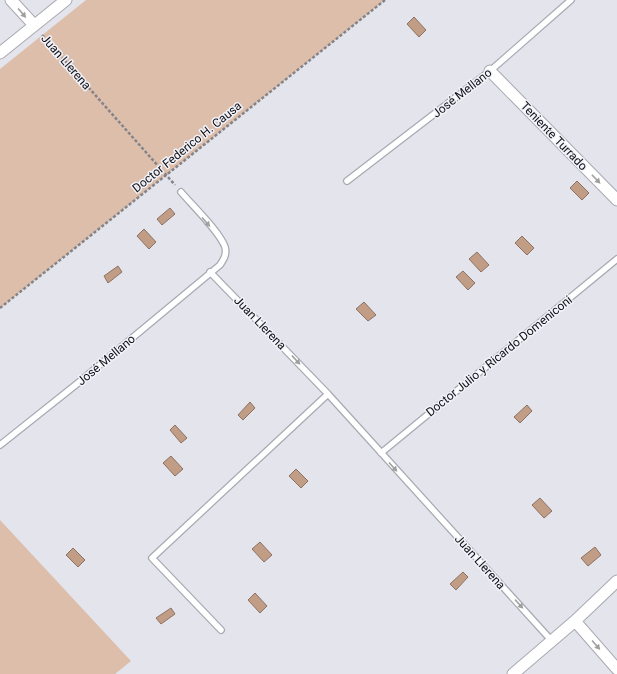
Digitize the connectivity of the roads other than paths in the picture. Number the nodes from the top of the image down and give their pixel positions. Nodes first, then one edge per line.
1 (11, 0) edge
2 (66, 0) edge
3 (571, 0) edge
4 (34, 26) junction
5 (0, 53) edge
6 (490, 71) junction
7 (347, 181) dead end
8 (181, 192) road end
9 (617, 200) edge
10 (617, 259) edge
11 (210, 272) junction
12 (328, 394) junction
13 (0, 445) edge
14 (381, 453) junction
15 (617, 581) edge
16 (575, 621) junction
17 (220, 630) dead end
18 (551, 640) junction
19 (617, 669) edge
20 (514, 674) edge

1 -> 4 street, Juan Llerena
2 - 4 street
3 - 6 lane, José Mellano
4 - 5 street
6 - 7 lane, José Mellano
6 -> 9 street, Teniente Turrado
8 -> 11 lane
10 - 14 lane, Doctor Julio y Ricardo Domeniconi
11 -> 12 lane, Juan Llerena
11 - 13 lane, José Mellano
12 - 14 lane, Juan Llerena
12 - 17 lane
14 -> 18 lane, Juan Llerena
15 - 16 street
16 - 18 street
16 -> 19 street
18 - 20 street

